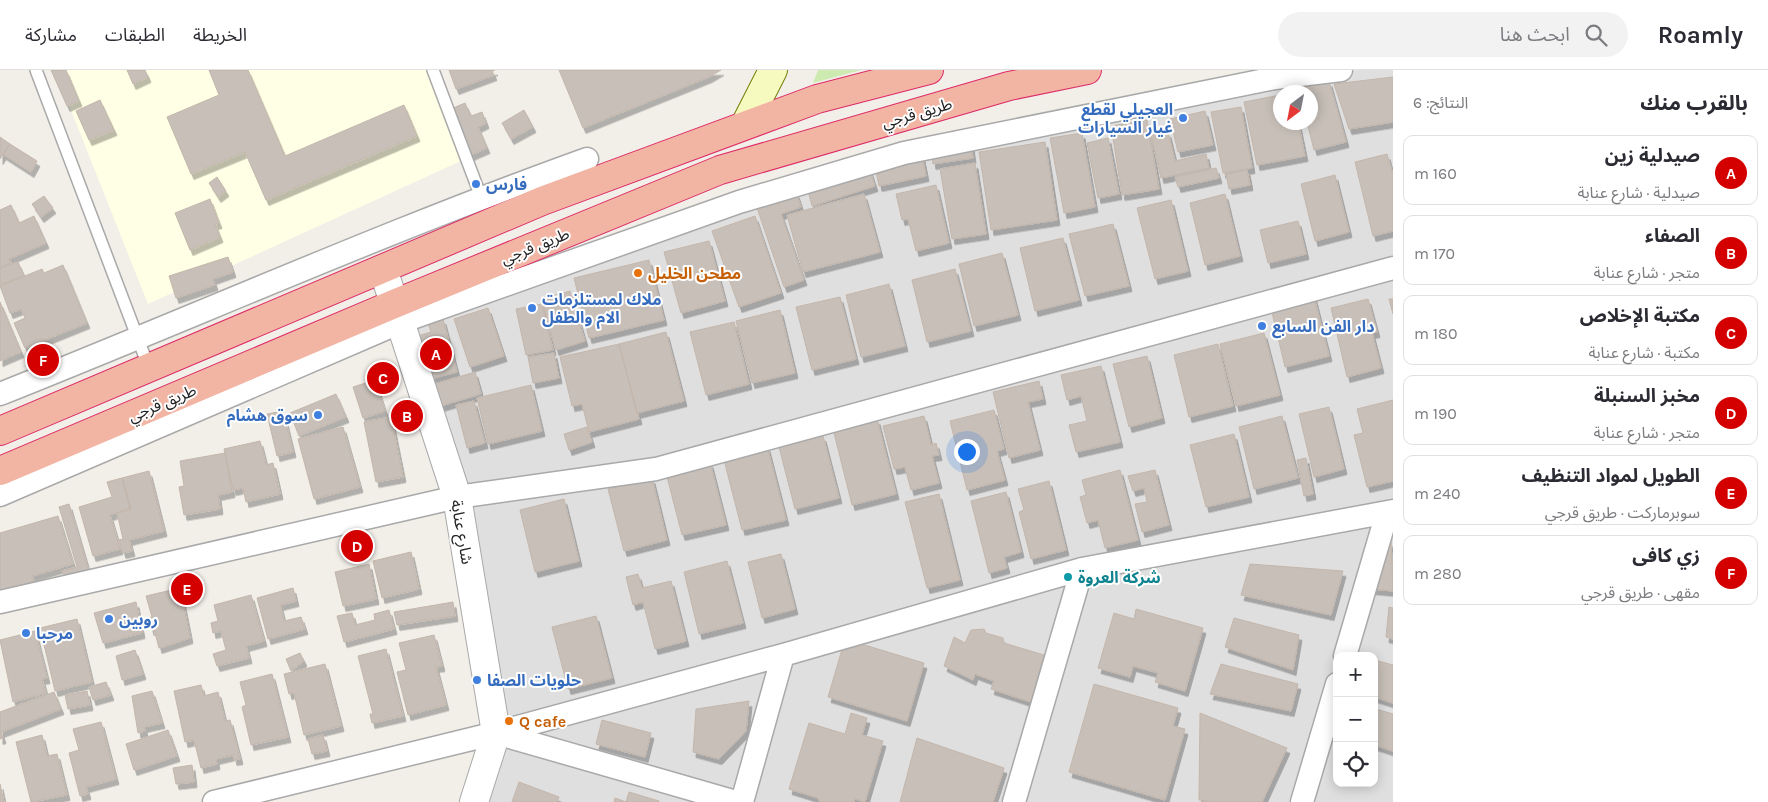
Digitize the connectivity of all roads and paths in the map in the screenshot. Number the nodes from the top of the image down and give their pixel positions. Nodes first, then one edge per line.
1 (36, 70) edge
2 (433, 70) edge
3 (773, 70) edge
4 (929, 70) edge
5 (1087, 70) edge
6 (1341, 70) edge
7 (745, 125) junction
8 (587, 159) dead end
9 (481, 197) junction
10 (383, 268) junction
11 (1393, 268) edge
12 (398, 313) junction
13 (138, 339) junction
14 (150, 368) junction
15 (0, 394) edge
16 (0, 431) edge
17 (0, 471) edge
18 (0, 495) edge
19 (457, 496) junction
20 (1390, 512) edge
21 (1082, 569) junction
22 (0, 602) edge
23 (1346, 652) edge
24 (783, 655) junction
25 (1333, 697) edge
26 (496, 733) junction
27 (214, 802) edge
28 (474, 802) edge
29 (736, 802) edge
30 (742, 802) edge
31 (1014, 802) edge
32 (1302, 802) edge

1 - 13 lane
2 - 9 lane
3 - 7 main road
4 - 7 highway
5 - 12 highway, طريق قرجي
6 - 12 street
7 - 10 highway
8 - 9 street
9 - 13 street
10 - 12 street, شارع عنابة
10 - 14 highway
11 - 19 street
12 - 17 highway, طريق قرجي
12 - 18 street
12 - 19 street, شارع عنابة
13 - 14 lane
13 - 15 street
14 - 16 highway
19 - 22 street
19 - 26 street, شارع عنابة
20 - 21 street
20 - 23 street
21 - 24 street
21 - 31 street
24 - 26 street
24 - 30 street
25 - 32 street
26 - 27 street
26 - 28 street, شارع عنابة
26 - 29 street

